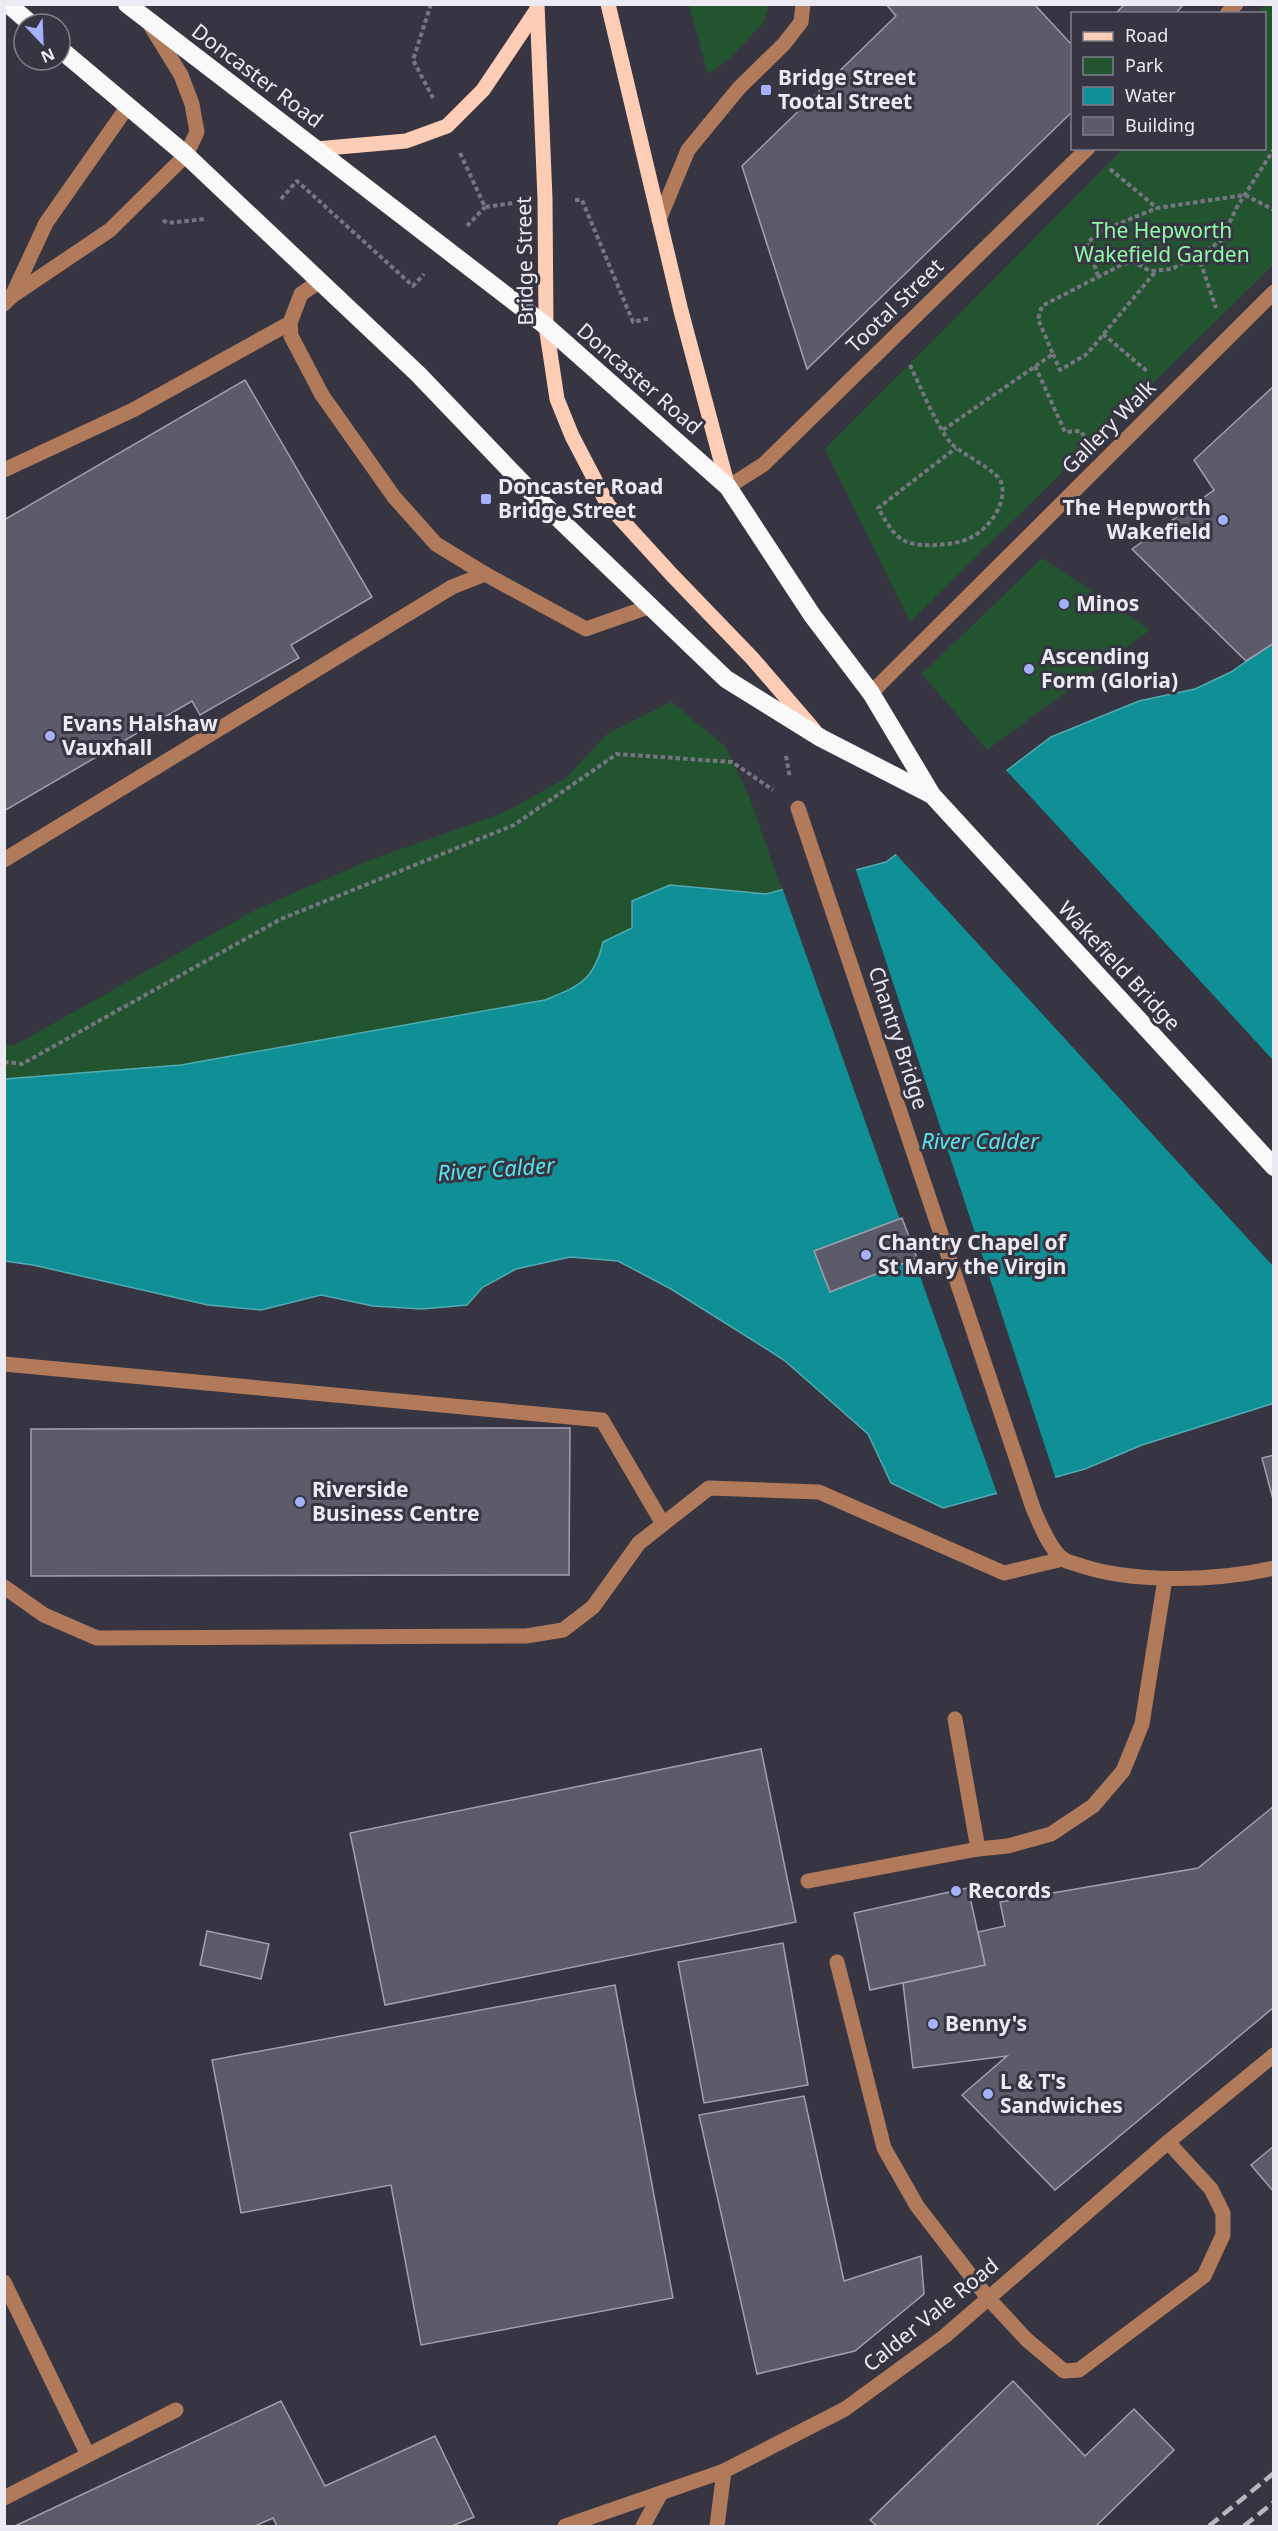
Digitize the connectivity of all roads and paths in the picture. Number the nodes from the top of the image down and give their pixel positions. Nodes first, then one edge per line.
1 (127, 4) edge
2 (608, 4) edge
3 (803, 4) edge
4 (537, 8) edge
5 (148, 21) junction
6 (72, 59) edge
7 (128, 106) junction
8 (316, 149) junction
9 (1087, 150) edge
10 (1089, 150) edge
11 (1274, 150) edge
12 (186, 155) junction
13 (1245, 195) junction
14 (1157, 208) junction
15 (1274, 210) edge
16 (659, 220) junction
17 (1198, 255) junction
18 (1157, 270) junction
19 (1098, 276) junction
20 (320, 281) junction
21 (1274, 292) edge
22 (8, 300) edge
23 (290, 323) junction
24 (546, 326) junction
25 (1103, 334) junction
26 (895, 336) junction
27 (1227, 339) junction
28 (1053, 354) junction
29 (1035, 366) junction
30 (1173, 393) junction
31 (943, 430) junction
32 (956, 448) junction
33 (1104, 462) junction
34 (4, 470) edge
35 (728, 487) junction
36 (485, 574) junction
37 (651, 606) junction
38 (871, 693) junction
39 (780, 713) junction
40 (821, 738) junction
41 (932, 795) junction
42 (798, 807) junction
43 (4, 860) edge
44 (4, 1062) edge
45 (1274, 1167) edge
46 (4, 1364) edge
47 (663, 1524) junction
48 (1063, 1559) junction
49 (1274, 1568) edge
50 (1165, 1579) junction
51 (4, 1587) edge
52 (955, 1719) dead end
53 (978, 1849) junction
54 (808, 1881) dead end
55 (837, 1962) dead end
56 (1274, 2055) edge
57 (1168, 2142) junction
58 (4, 2282) edge
59 (988, 2298) junction
60 (176, 2409) dead end
61 (88, 2455) junction
62 (724, 2471) junction
63 (661, 2493) junction
64 (4, 2498) edge
65 (565, 2526) edge
66 (643, 2526) edge
67 (717, 2526) edge

1 - 5 highway, Doncaster Road
2 - 16 main road
3 - 16 street
4 - 8 main road
4 - 24 main road, Bridge Street
5 - 8 highway, Doncaster Road
5 - 12 street
6 - 7 highway
7 - 12 highway
7 - 22 street
8 - 24 highway, Doncaster Road
9 - 26 street, Tootal Street
10 - 14 path
11 - 13 path
12 - 20 highway
12 - 22 street
13 - 14 path
13 - 15 path
13 - 17 path
14 - 19 path
16 - 35 main road
17 - 18 path
17 - 27 path
18 - 19 path
18 - 25 path
19 - 28 path
20 - 23 street
20 - 37 highway
21 - 27 street, Gallery Walk
23 - 34 street
23 - 36 street
24 - 35 highway, Doncaster Road
24 - 40 main road, Bridge Street
25 - 28 path
25 - 30 path
26 - 31 path
26 - 35 street, Tootal Street
27 - 30 street, Gallery Walk
28 - 29 path
29 - 31 path
29 - 33 path
30 - 33 street, Gallery Walk
31 - 32 path
32 - 32 path
33 - 38 street, Gallery Walk
35 - 38 highway, Doncaster Road
36 - 37 street
36 - 43 street
37 - 39 highway
38 - 41 highway, Doncaster Road
39 - 40 highway
39 - 42 path
40 - 41 highway
41 - 45 highway, Wakefield Bridge
42 - 44 path
42 - 48 street, Chantry Bridge
46 - 47 street
47 - 48 street
47 - 51 street
48 - 50 street
49 - 50 street
50 - 53 street
52 - 53 street
53 - 54 street
55 - 59 street
56 - 57 street, Calder Vale Road
57 - 59 street, Calder Vale Road
57 - 59 street
58 - 61 street
59 - 62 street, Calder Vale Road
60 - 61 street
61 - 64 street
62 - 63 street, Calder Vale Road
62 - 67 street
63 - 65 street, Calder Vale Road
63 - 66 street

